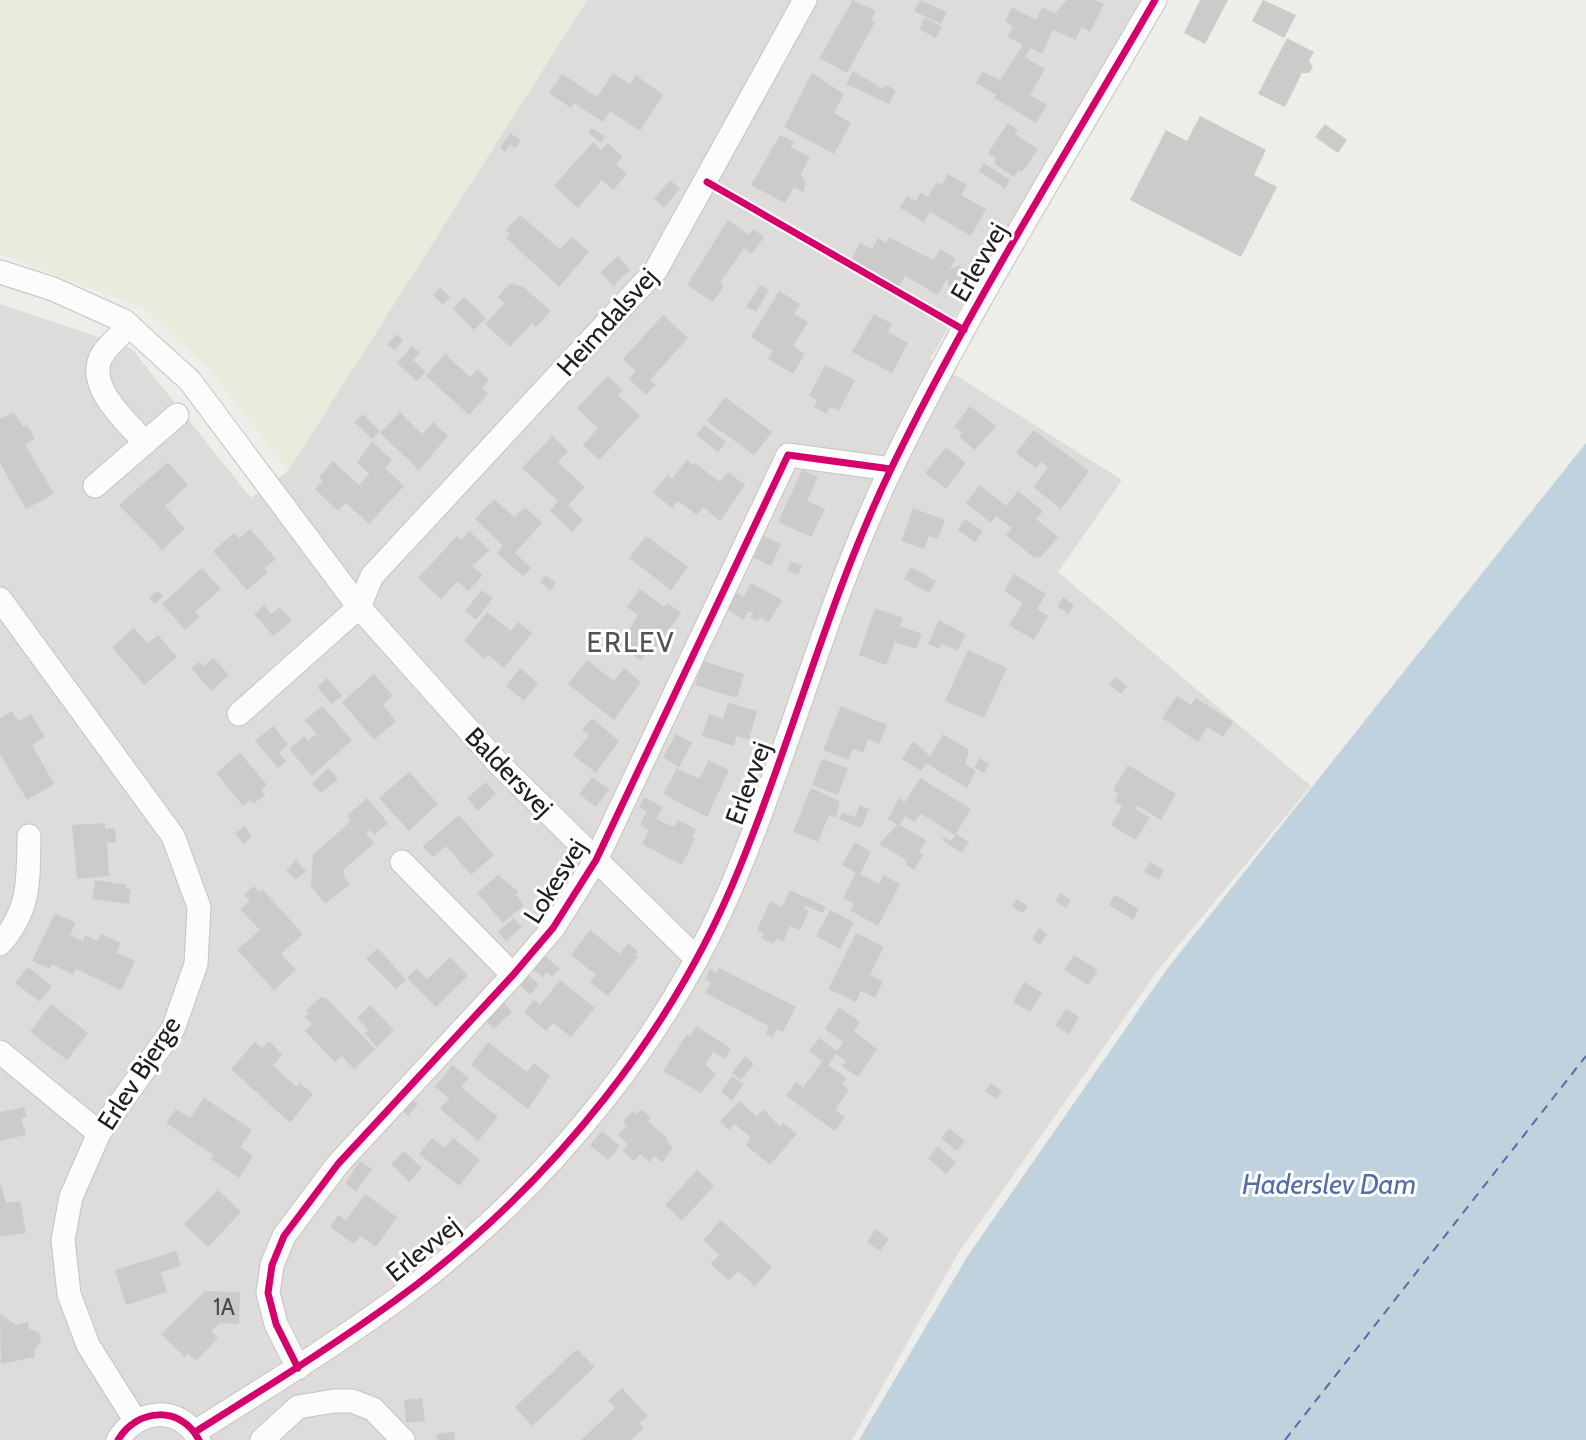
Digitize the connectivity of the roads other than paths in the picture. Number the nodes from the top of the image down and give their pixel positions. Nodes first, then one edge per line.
1 (805, 0) edge
2 (1155, 0) edge
3 (0, 272) edge
4 (127, 323) junction
5 (177, 415) dead end
6 (145, 443) junction
7 (891, 469) junction
8 (96, 486) dead end
9 (0, 599) edge
10 (359, 607) junction
11 (239, 714) dead end
12 (29, 836) dead end
13 (596, 860) junction
14 (402, 862) dead end
15 (0, 944) edge
16 (697, 959) junction
17 (513, 975) junction
18 (0, 1052) edge
19 (99, 1133) junction
20 (299, 1367) junction
21 (135, 1420) junction
22 (197, 1436) edge
23 (118, 1440) edge
24 (262, 1440) edge
25 (403, 1440) edge

1 - 10 street, Heimdalsvej
2 - 7 street, Erlevvej
3 - 4 street, Baldersvej
4 - 6 street
4 - 10 street, Baldersvej
5 - 6 street
6 - 8 street
7 - 13 street, Lokesvej
7 - 16 street, Erlevvej
9 - 19 street, Erlev Bjerge
10 - 11 street
10 - 13 street, Baldersvej
12 - 15 street
13 - 16 street, Baldersvej
13 - 17 street, Lokesvej
14 - 17 street
16 - 20 street, Erlevvej
17 - 20 street, Lokesvej
18 - 19 street
19 - 21 street, Erlev Bjerge
20 - 22 street, Erlevvej
21 - 22 street
21 - 23 street
24 - 25 street

